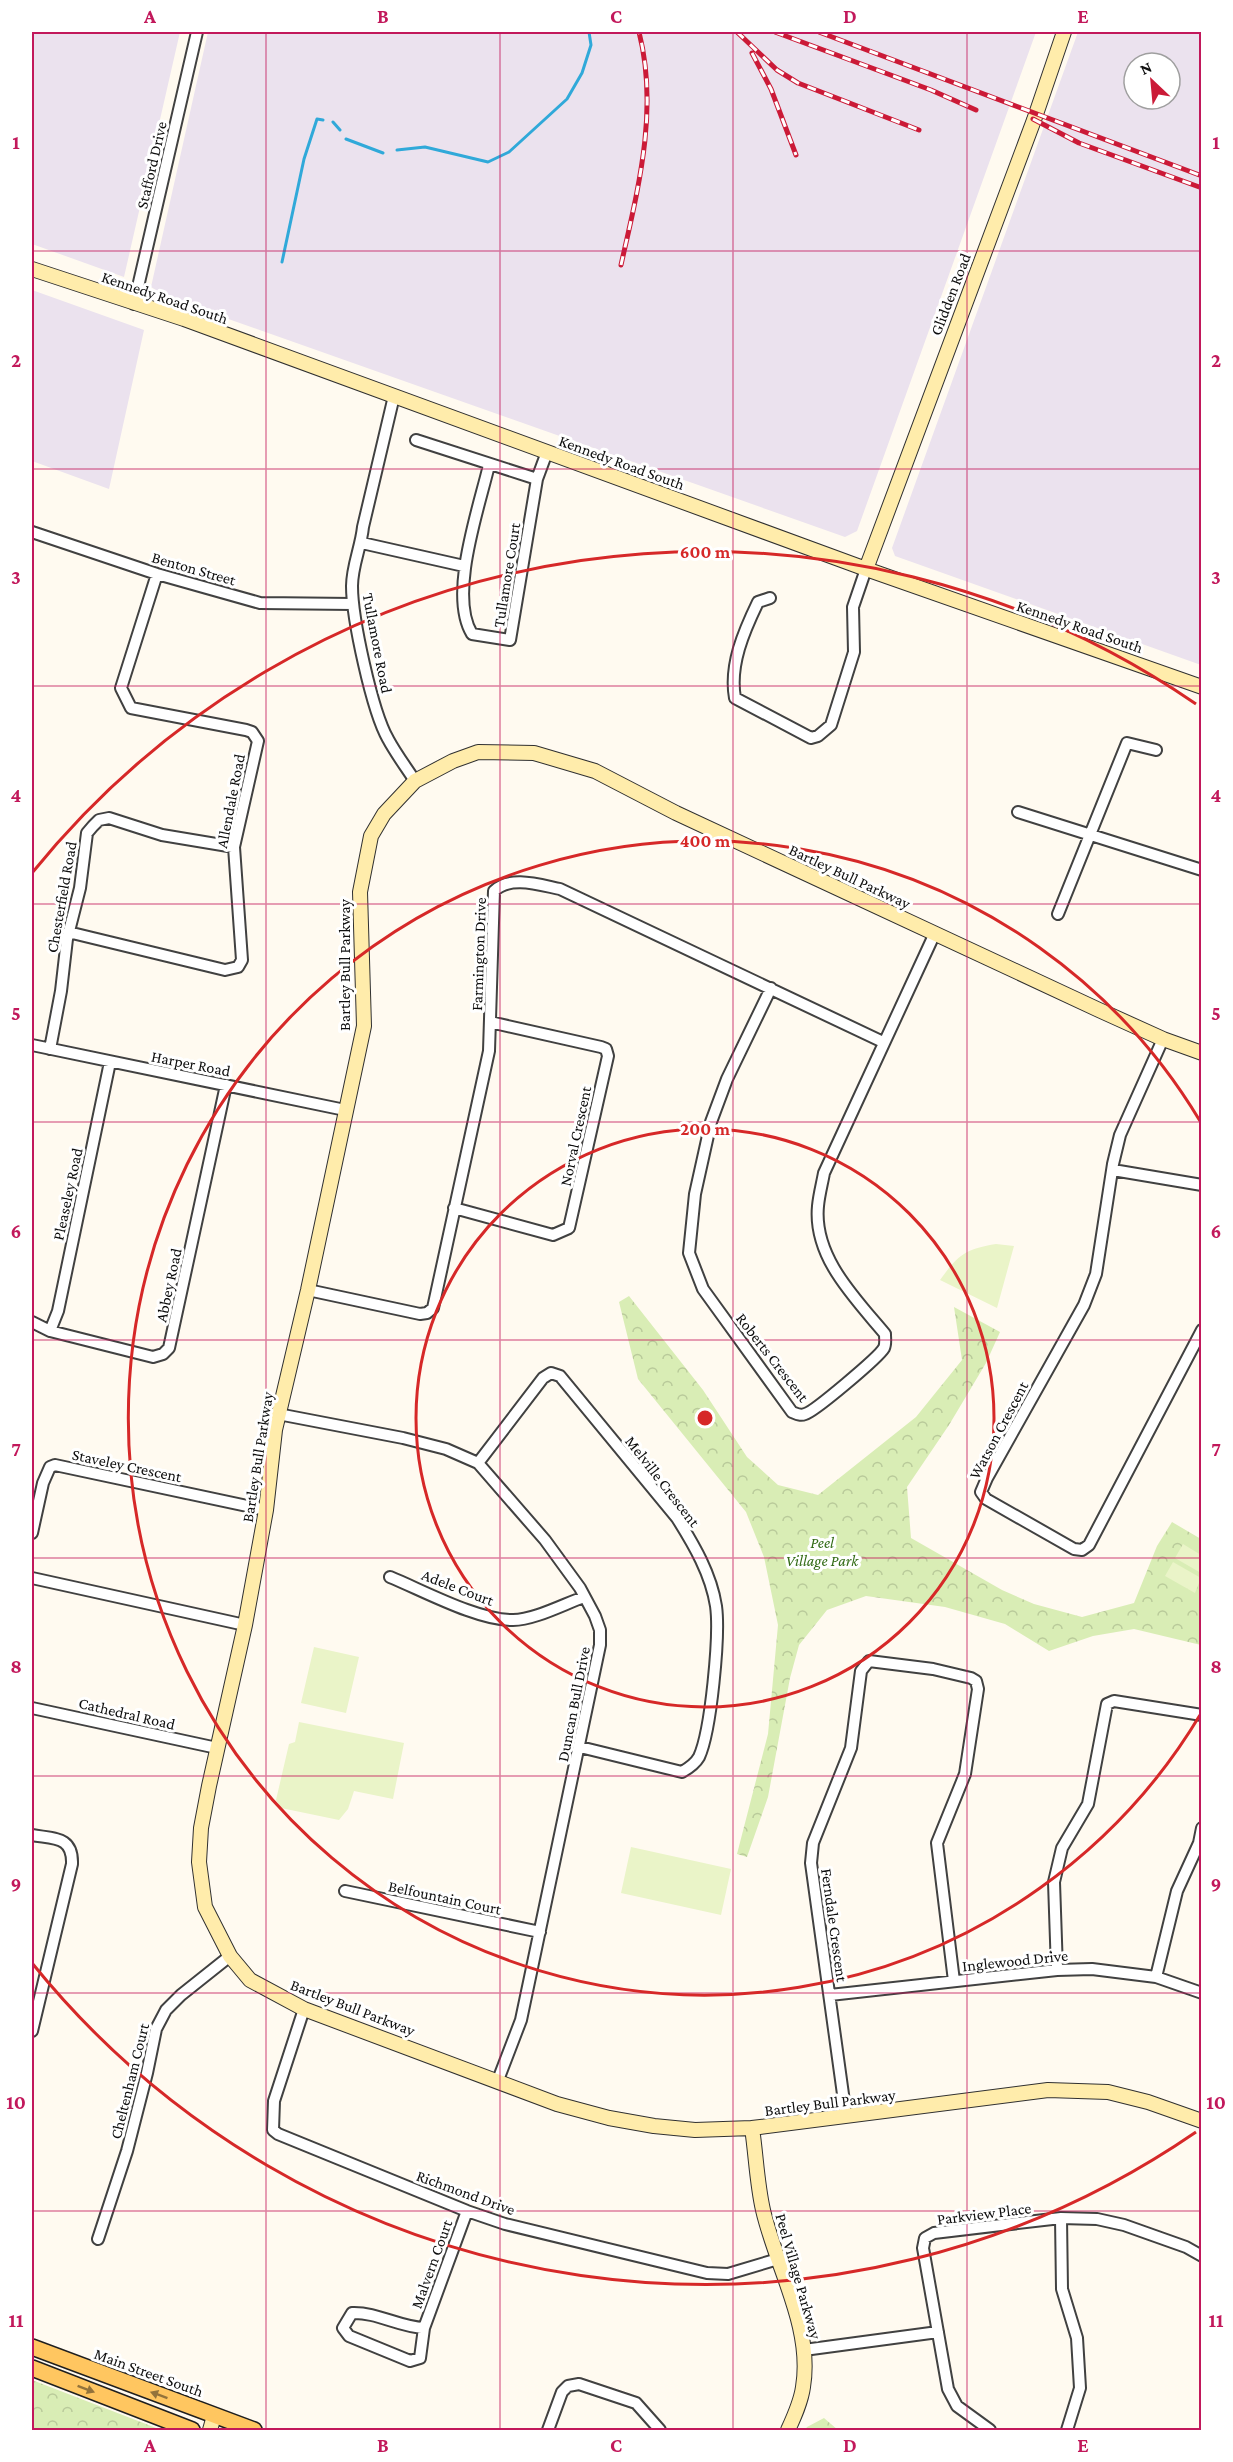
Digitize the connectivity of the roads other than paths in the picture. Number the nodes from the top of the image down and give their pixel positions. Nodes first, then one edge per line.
1 (197, 32) edge
2 (1064, 32) edge
3 (32, 269) edge
4 (134, 304) junction
5 (394, 396) junction
6 (416, 440) dead end
7 (546, 452) junction
8 (489, 465) junction
9 (537, 479) junction
10 (32, 533) edge
11 (362, 543) junction
12 (464, 566) junction
13 (866, 569) junction
14 (157, 574) junction
15 (770, 598) dead end
16 (353, 604) junction
17 (1202, 687) edge
18 (1156, 750) dead end
19 (416, 782) junction
20 (1018, 812) dead end
21 (1089, 834) junction
22 (234, 847) junction
23 (1202, 870) edge
24 (1058, 914) dead end
25 (68, 932) junction
26 (935, 933) junction
27 (771, 988) junction
28 (490, 1022) junction
29 (1163, 1039) junction
30 (884, 1042) junction
31 (32, 1045) edge
32 (50, 1049) junction
33 (1202, 1053) edge
34 (110, 1062) junction
35 (226, 1086) junction
36 (345, 1110) junction
37 (1113, 1170) junction
38 (1202, 1185) edge
39 (454, 1208) junction
40 (308, 1290) junction
41 (32, 1322) edge
42 (1202, 1330) edge
43 (50, 1331) junction
44 (278, 1414) junction
45 (478, 1463) junction
46 (266, 1510) junction
47 (32, 1533) edge
48 (390, 1576) dead end
49 (32, 1578) edge
50 (584, 1597) junction
51 (245, 1625) junction
52 (32, 1708) edge
53 (1202, 1715) edge
54 (580, 1747) junction
55 (217, 1748) junction
56 (1202, 1828) edge
57 (32, 1835) edge
58 (345, 1891) dead end
59 (540, 1932) junction
60 (230, 1956) junction
61 (1057, 1970) junction
62 (1156, 1977) junction
63 (954, 1981) junction
64 (1202, 1993) edge
65 (830, 1995) junction
66 (304, 2009) junction
67 (32, 2031) edge
68 (498, 2080) junction
69 (846, 2116) junction
70 (1202, 2121) edge
71 (752, 2128) junction
72 (467, 2211) junction
73 (1061, 2218) junction
74 (98, 2240) dead end
75 (1202, 2256) edge
76 (778, 2259) junction
77 (424, 2328) junction
78 (938, 2332) junction
79 (32, 2347) edge
80 (804, 2350) junction
81 (32, 2368) edge
82 (218, 2424) edge
83 (192, 2430) edge
84 (255, 2430) edge
85 (548, 2430) edge
86 (660, 2430) edge
87 (788, 2430) edge
88 (990, 2430) edge
89 (1067, 2430) edge

1 - 4 street, Stafford Drive
2 - 13 street, Glidden Road
3 - 4 street, Kennedy Road South
4 - 5 street, Kennedy Road South
5 - 7 street, Kennedy Road South
5 - 11 street, Tullamore Road
6 - 8 street
7 - 9 street, Tullamore Court
7 - 13 street, Kennedy Road South
8 - 9 street
8 - 12 street, Tullamore Court
9 - 12 street, Tullamore Court
10 - 14 street, Benton Street
11 - 12 street
11 - 16 street, Tullamore Road
13 - 15 street
13 - 17 street, Kennedy Road South
14 - 16 street, Benton Street
14 - 22 street, Allendale Road
16 - 19 street, Tullamore Road
18 - 21 street
19 - 26 street, Bartley Bull Parkway
19 - 36 street, Bartley Bull Parkway
20 - 21 street
21 - 23 street
21 - 24 street
22 - 25 street, Chesterfield Road
22 - 25 street, Allendale Road
25 - 32 street, Chesterfield Road
26 - 29 street, Bartley Bull Parkway
26 - 30 street, Roberts Crescent
27 - 28 street, Farmington Drive
27 - 30 street, Farmington Drive
27 - 30 street, Roberts Crescent
28 - 39 street, Farmington Drive
28 - 39 street, Norval Crescent
29 - 33 street, Bartley Bull Parkway
29 - 37 street, Watson Crescent
31 - 32 street, Harper Road
32 - 34 street, Harper Road
34 - 35 street, Harper Road
34 - 43 street, Pleaseley Road
35 - 36 street, Harper Road
35 - 43 street, Abbey Road
36 - 40 street, Bartley Bull Parkway
37 - 38 street
37 - 42 street, Watson Crescent
39 - 40 street, Farmington Drive
40 - 44 street, Bartley Bull Parkway
41 - 43 street, Abbey Road
44 - 45 street, Duncan Bull Drive
44 - 46 street, Bartley Bull Parkway
45 - 50 street, Duncan Bull Drive
45 - 54 street, Melville Crescent
46 - 47 street, Staveley Crescent
46 - 51 street, Bartley Bull Parkway
48 - 50 street, Adele Court
49 - 51 street
50 - 54 street, Duncan Bull Drive
51 - 55 street, Bartley Bull Parkway
52 - 55 street, Cathedral Road
53 - 61 street
54 - 59 street, Duncan Bull Drive
55 - 60 street, Bartley Bull Parkway
56 - 62 street
57 - 67 street
58 - 59 street, Belfountain Court
59 - 68 street, Duncan Bull Drive
60 - 66 street, Bartley Bull Parkway
60 - 74 street, Cheltenham Court
61 - 62 street, Inglewood Drive
61 - 63 street, Inglewood Drive
62 - 64 street, Inglewood Drive
63 - 65 street, Inglewood Drive
63 - 65 street, Ferndale Crescent
65 - 69 street, Ferndale Crescent
66 - 68 street, Bartley Bull Parkway
66 - 72 street, Richmond Drive
68 - 71 street, Bartley Bull Parkway
69 - 70 street, Bartley Bull Parkway
69 - 71 street, Bartley Bull Parkway
71 - 76 street, Peel Village Parkway
72 - 76 street, Richmond Drive
72 - 77 street, Malvern Court
73 - 75 street, Parkview Place
73 - 78 street, Parkview Place
73 - 89 street
76 - 80 street, Peel Village Parkway
77 - 77 street, Malvern Court
78 - 80 street
78 - 88 street
82 -> 79 main road, Main Street South
80 - 87 street, Peel Village Parkway
81 -> 83 main road
82 - 84 main road, Main Street South
85 - 86 street

